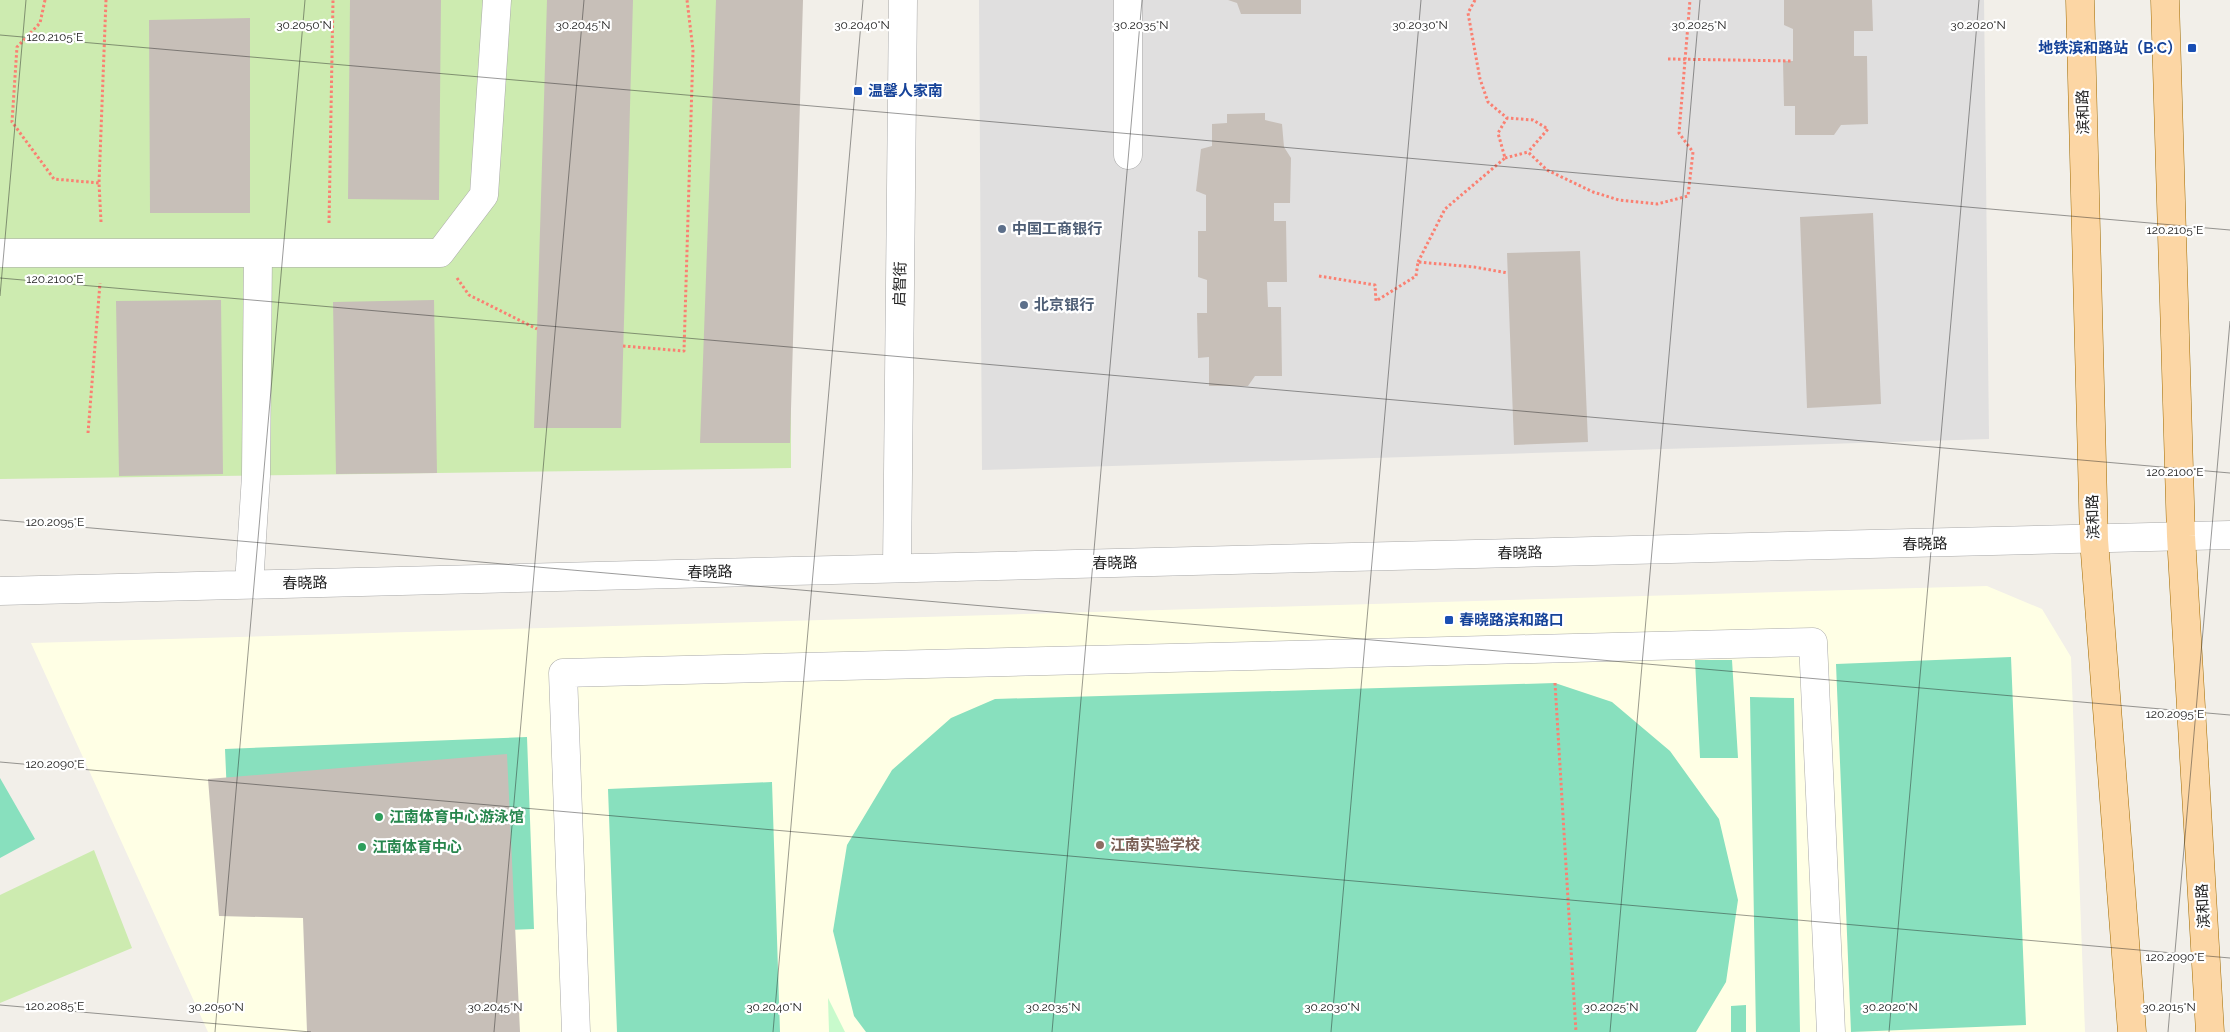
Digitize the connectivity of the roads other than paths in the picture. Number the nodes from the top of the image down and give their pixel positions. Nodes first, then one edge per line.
1 (497, 0) edge
2 (903, 0) edge
3 (1128, 0) edge
4 (2080, 0) edge
5 (2165, 0) edge
6 (1128, 155) dead end
7 (0, 253) edge
8 (258, 253) junction
9 (2181, 536) junction
10 (2230, 536) edge
11 (2094, 540) junction
12 (897, 568) junction
13 (249, 584) junction
14 (0, 591) edge
15 (576, 1032) edge
16 (1831, 1032) edge
17 (2132, 1032) edge
18 (2210, 1032) edge

1 - 8 street
2 - 12 street, 启智街
3 - 6 street
4 - 11 main road, 滨和路
5 - 9 main road, 滨和路
7 - 8 street
8 - 13 street
9 - 10 street, 春晓路
9 - 11 street, 春晓路
9 - 18 main road, 滨和路
11 - 12 street, 春晓路
11 - 17 main road, 滨和路
12 - 13 street, 春晓路
13 - 14 street, 春晓路
15 - 16 street

